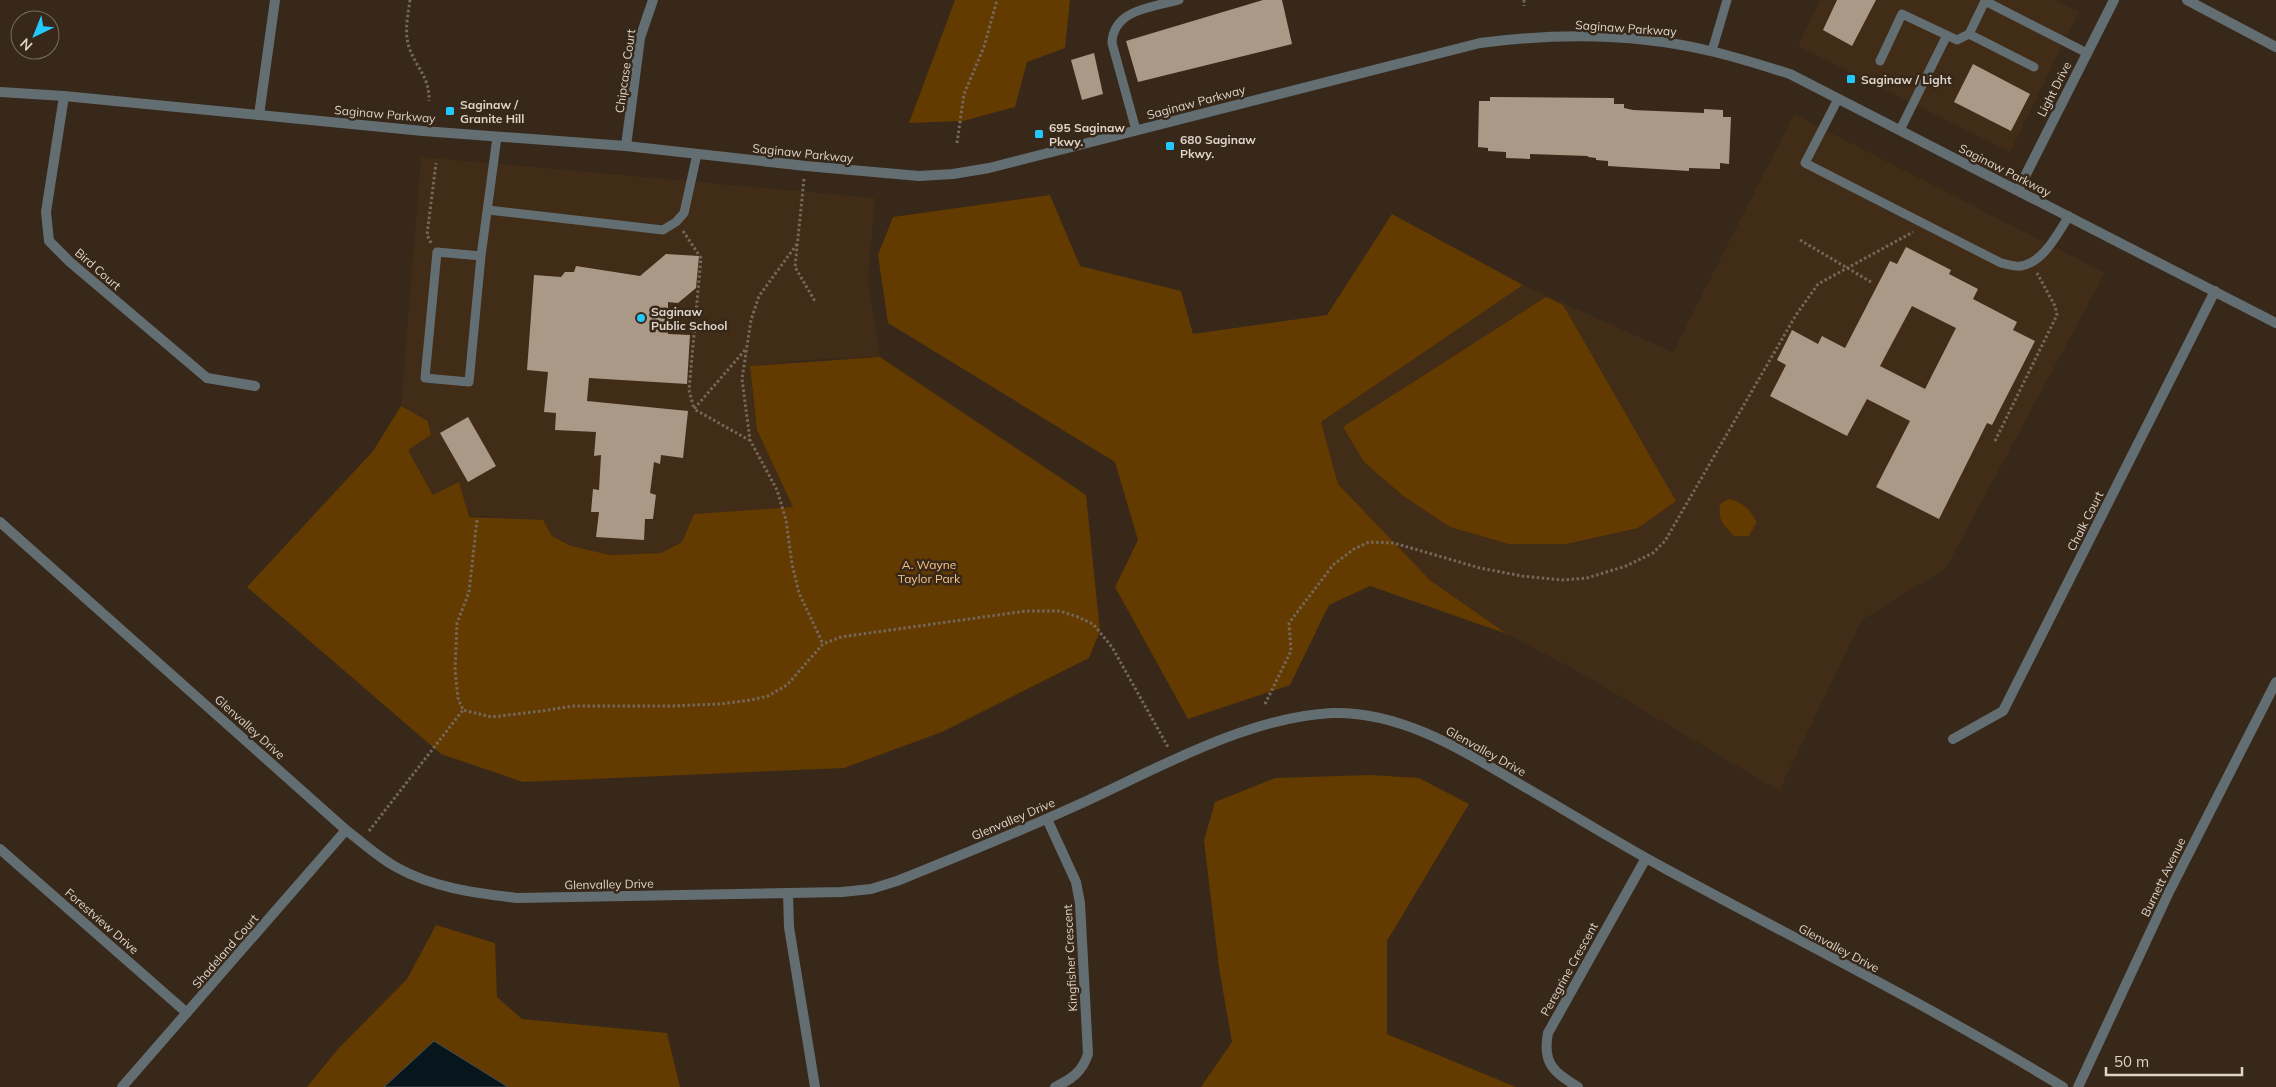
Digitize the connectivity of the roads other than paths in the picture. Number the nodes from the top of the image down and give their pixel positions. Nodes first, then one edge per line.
1 (275, 0) edge
2 (653, 0) edge
3 (1179, 0) edge
4 (1727, 0) edge
5 (2114, 0) edge
6 (2187, 0) edge
7 (1969, 34) junction
8 (1947, 35) junction
9 (2276, 46) edge
10 (1712, 51) junction
11 (2087, 53) junction
12 (1880, 60) dead end
13 (2034, 67) dead end
14 (0, 92) edge
15 (64, 96) junction
16 (1838, 99) junction
17 (259, 115) junction
18 (1136, 130) junction
19 (1900, 130) junction
20 (497, 137) junction
21 (626, 146) junction
22 (698, 154) junction
23 (2018, 190) junction
24 (488, 210) junction
25 (2069, 216) junction
26 (481, 256) junction
27 (2215, 291) junction
28 (2276, 323) edge
29 (255, 386) dead end
30 (0, 522) edge
31 (2276, 682) edge
32 (1954, 739) dead end
33 (1047, 819) junction
34 (346, 830) junction
35 (0, 849) edge
36 (1646, 858) junction
37 (788, 893) junction
38 (187, 1013) junction
39 (122, 1087) edge
40 (815, 1087) edge
41 (1055, 1087) edge
42 (1578, 1087) edge
43 (2063, 1087) edge
44 (2078, 1087) edge

1 - 17 street
2 - 21 street, Chipcase Court
3 - 18 lane
4 - 10 lane
5 - 11 street, Light Drive
6 - 9 street
7 - 8 lane
7 - 11 lane
7 - 13 lane
8 - 12 lane
8 - 19 lane
10 - 16 street, Saginaw Parkway
10 - 18 street, Saginaw Parkway
11 - 23 street, Light Drive
14 - 15 street, Saginaw Parkway
15 - 17 street, Saginaw Parkway
15 - 29 street, Bird Court
16 - 19 street, Saginaw Parkway
16 - 25 lane
17 - 20 street, Saginaw Parkway
18 - 22 street, Saginaw Parkway
19 - 23 street, Saginaw Parkway
20 - 21 street, Saginaw Parkway
20 - 24 lane
21 - 22 street, Saginaw Parkway
22 - 24 lane
23 - 25 street, Saginaw Parkway
24 - 26 lane
25 - 27 street, Saginaw Parkway
26 - 26 lane
27 - 28 street, Saginaw Parkway
27 - 32 street, Chalk Court
30 - 34 street, Glenvalley Drive
31 - 44 street, Burnett Avenue
33 - 36 street, Glenvalley Drive
33 - 37 street, Glenvalley Drive
33 - 41 street, Kingfisher Crescent
34 - 37 street, Glenvalley Drive
34 - 38 street, Shadeland Court
35 - 38 street, Forestview Drive
36 - 42 street, Peregrine Crescent
36 - 43 street, Glenvalley Drive
37 - 40 street
38 - 39 street, Shadeland Court

